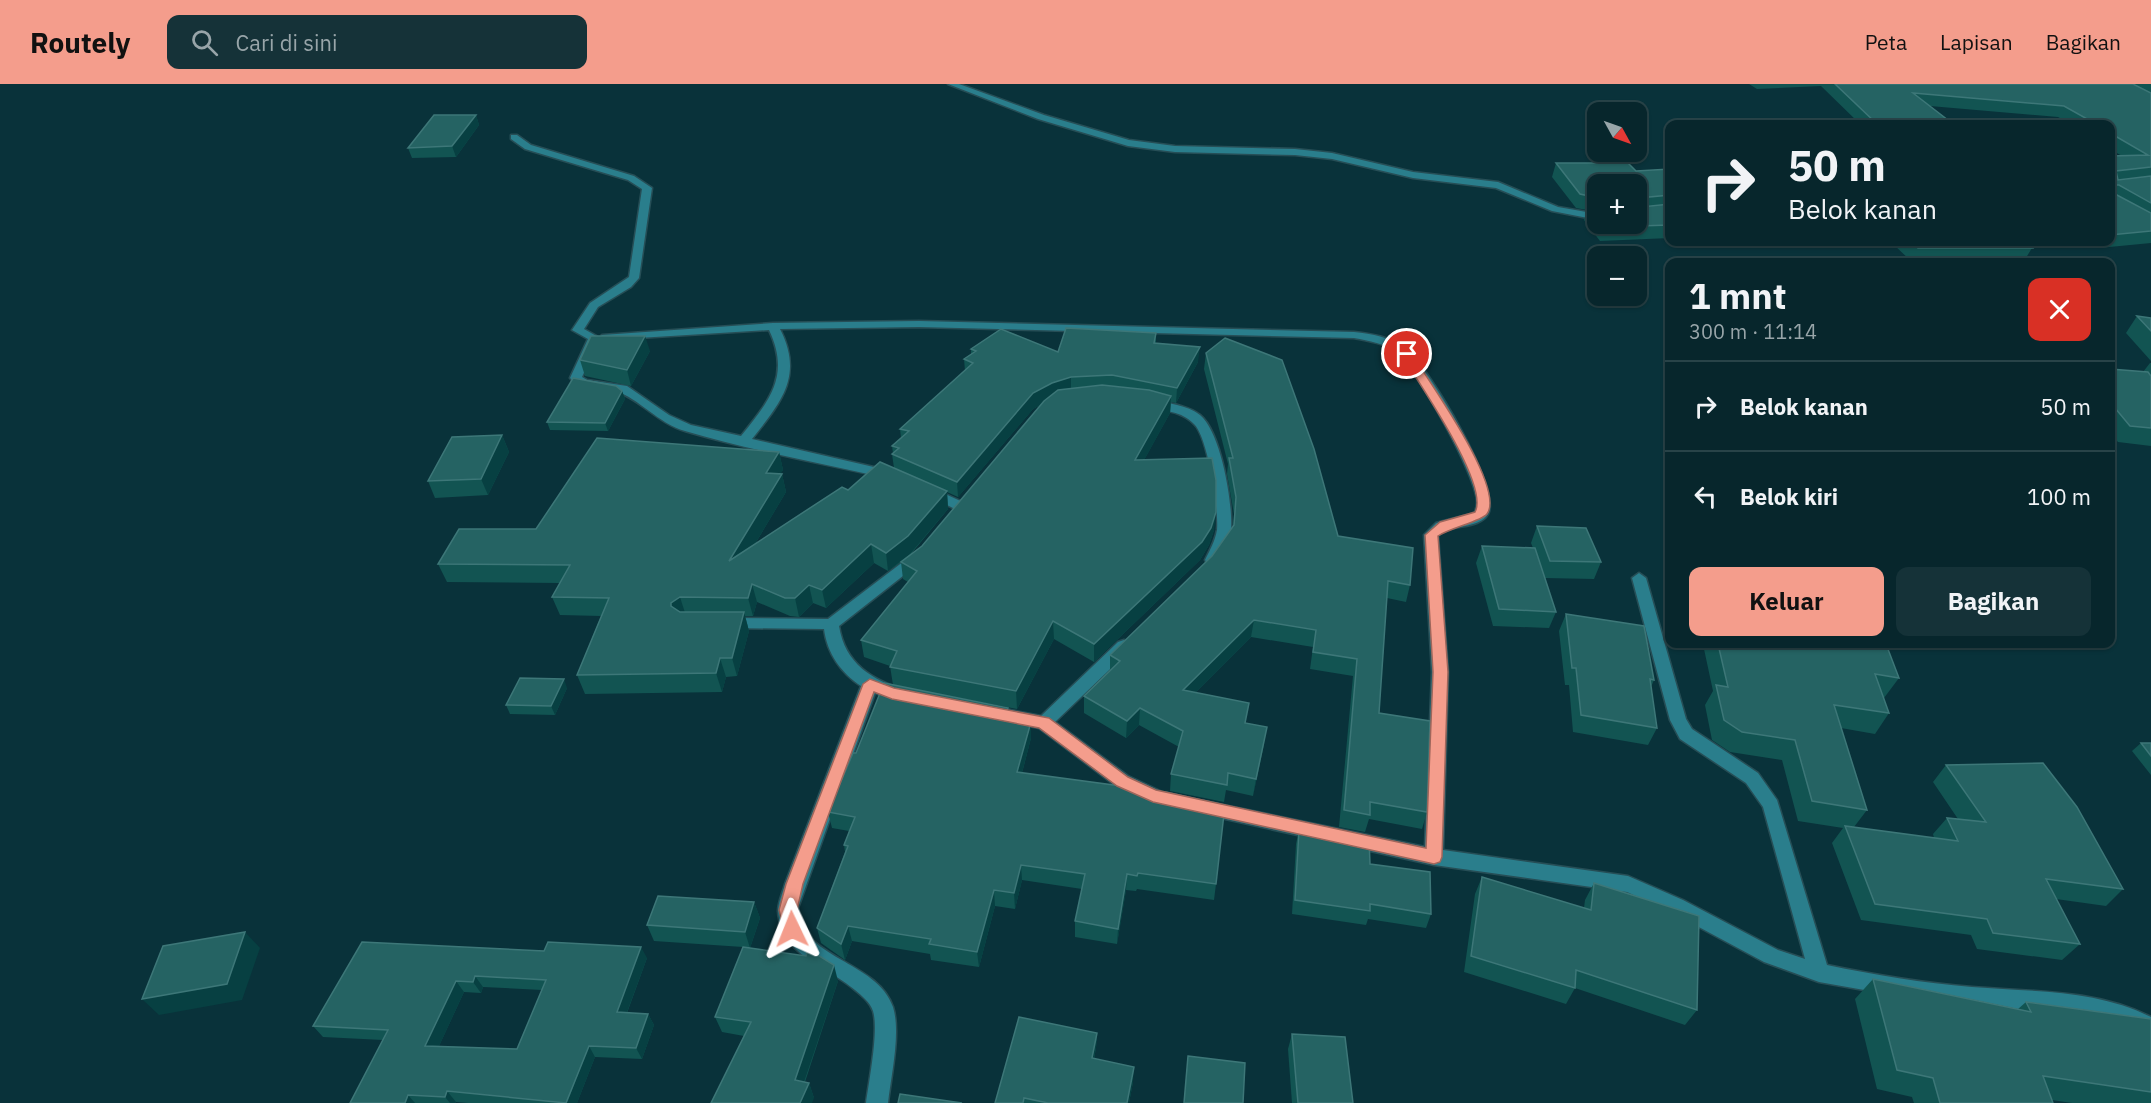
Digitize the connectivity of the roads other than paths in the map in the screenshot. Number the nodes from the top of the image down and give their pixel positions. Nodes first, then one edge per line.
1 (952, 84) edge
2 (514, 137) dead end
3 (1587, 215) edge
4 (773, 326) junction
5 (594, 338) junction
6 (1138, 402) edge
7 (743, 442) junction
8 (902, 479) edge
9 (921, 487) edge
10 (962, 507) edge
11 (924, 550) edge
12 (1204, 568) edge
13 (1639, 578) dead end
14 (709, 623) edge
15 (831, 624) junction
16 (1137, 633) edge
17 (870, 684) junction
18 (915, 698) edge
19 (974, 709) edge
20 (1044, 723) junction
21 (1434, 857) junction
22 (1819, 973) junction
23 (2151, 1028) edge
24 (877, 1103) edge

1 - 3 street
2 - 5 street
4 - 5 street
4 - 7 street
4 - 21 street
5 - 7 street
6 - 12 street
7 - 8 street
9 - 10 street
11 - 15 street
13 - 22 street
14 - 15 street
15 - 17 street
16 - 20 street
17 - 18 street
17 - 24 street
19 - 20 street
20 - 21 street
21 - 22 street
22 - 23 street

